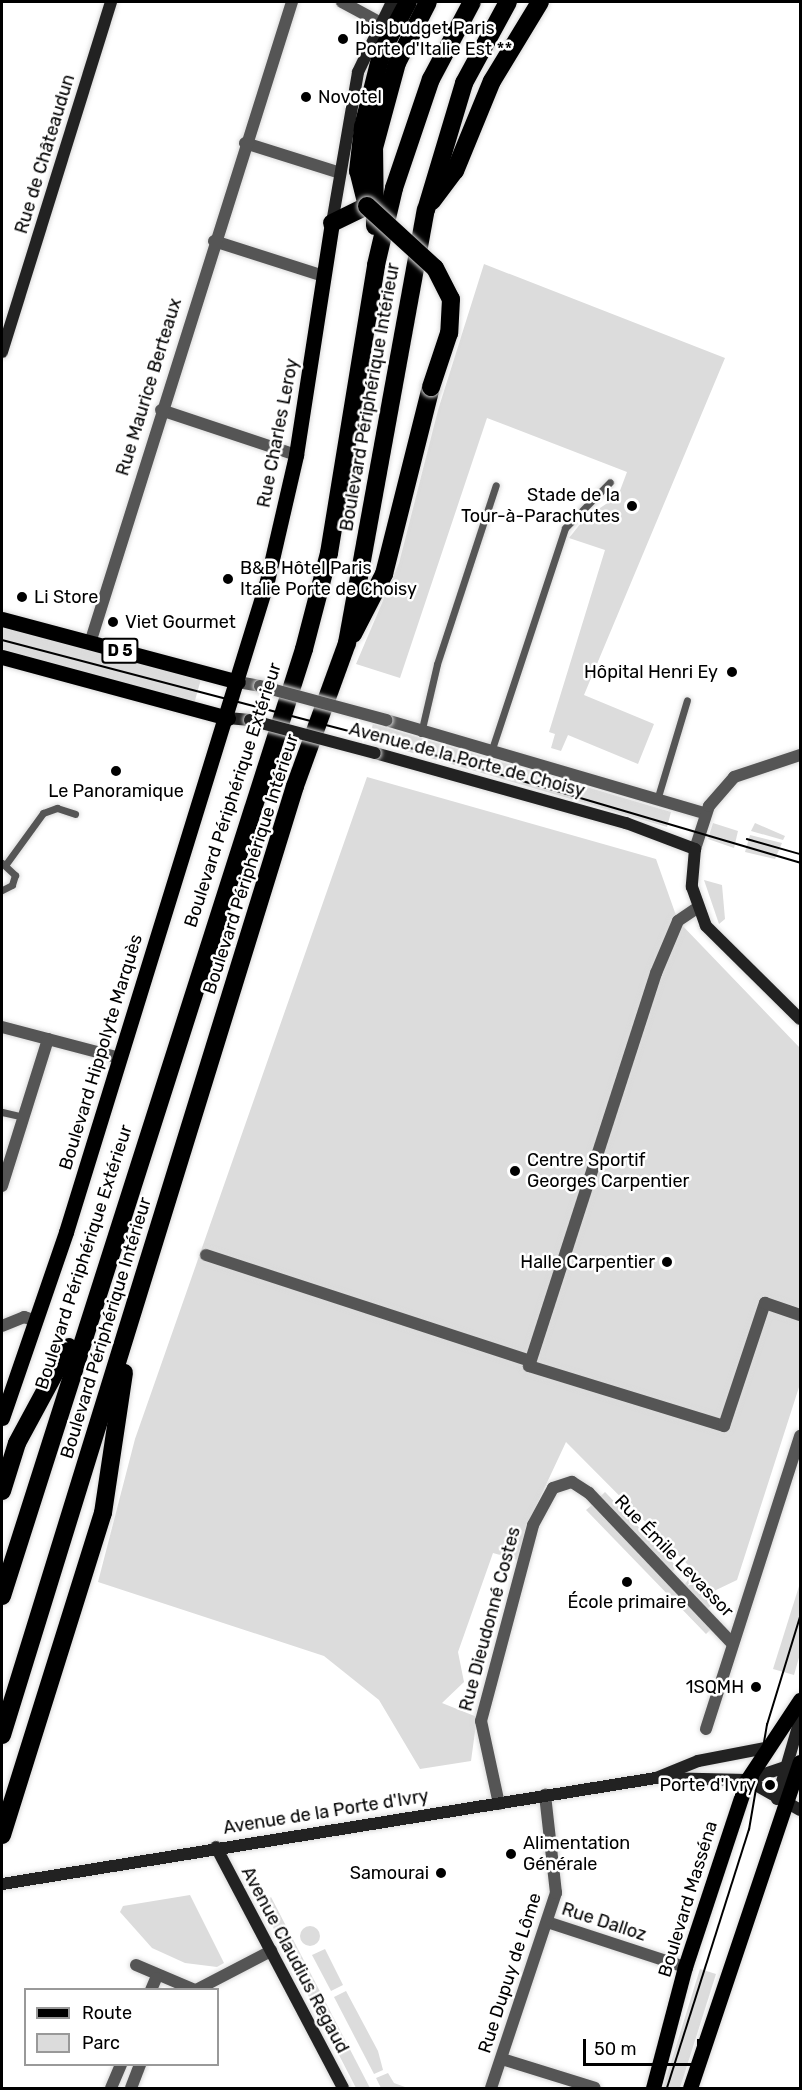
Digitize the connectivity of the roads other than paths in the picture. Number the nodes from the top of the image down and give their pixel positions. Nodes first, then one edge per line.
1 (111, 2) edge
2 (292, 2) edge
3 (342, 2) edge
4 (392, 2) edge
5 (408, 2) edge
6 (428, 2) edge
7 (472, 2) edge
8 (508, 2) edge
9 (540, 2) edge
10 (379, 22) junction
11 (245, 143) junction
12 (340, 173) junction
13 (367, 206) junction
14 (426, 210) junction
15 (332, 223) junction
16 (214, 241) junction
17 (376, 265) junction
18 (324, 276) junction
19 (2, 352) edge
20 (161, 410) junction
21 (296, 455) junction
22 (610, 482) dead end
23 (496, 485) dead end
24 (2, 619) edge
25 (90, 643) junction
26 (347, 644) junction
27 (2, 657) edge
28 (236, 689) junction
29 (687, 700) dead end
30 (228, 718) junction
31 (421, 733) junction
32 (490, 753) junction
33 (801, 755) edge
34 (657, 800) junction
35 (705, 813) junction
36 (75, 814) dead end
37 (695, 849) junction
38 (4, 863) edge
39 (2, 890) edge
40 (697, 908) junction
41 (801, 1019) edge
42 (2, 1027) edge
43 (48, 1039) junction
44 (120, 1058) junction
45 (2, 1112) edge
46 (23, 1117) junction
47 (2, 1186) edge
48 (206, 1255) dead end
49 (87, 1313) junction
50 (133, 1315) junction
51 (801, 1315) edge
52 (36, 1321) junction
53 (2, 1326) edge
54 (530, 1361) junction
55 (2, 1418) edge
56 (801, 1436) edge
57 (2, 1491) edge
58 (590, 1493) joint
59 (2, 1596) edge
60 (732, 1644) junction
61 (801, 1700) edge
62 (801, 1720) edge
63 (706, 1729) dead end
64 (2, 1735) edge
65 (771, 1747) junction
66 (796, 1764) edge
67 (656, 1778) junction
68 (747, 1780) junction
69 (545, 1795) junction
70 (499, 1804) junction
71 (788, 1804) edge
72 (2, 1835) edge
73 (216, 1847) junction
74 (2, 1884) edge
75 (547, 1922) junction
76 (271, 1951) junction
77 (136, 1965) dead end
78 (685, 1967) junction
79 (154, 1984) edge
80 (172, 1987) edge
81 (198, 1988) edge
82 (502, 2059) junction
83 (120, 2066) edge
84 (139, 2066) edge
85 (111, 2088) edge
86 (131, 2088) edge
87 (343, 2088) edge
88 (491, 2088) edge
89 (595, 2088) edge
90 (653, 2088) edge
91 (690, 2088) edge

1 - 19 main road, Rue de Châteaudun
2 - 11 street, Rue Maurice Berteaux
3 - 10 street
4 - 10 main road, Rue Charles Leroy
5 - 13 highway
6 - 17 highway
7 - 17 highway, Boulevard Périphérique Extérieur
8 - 14 highway, Boulevard Périphérique Intérieur
9 - 14 highway
10 - 12 main road, Rue Charles Leroy
11 - 12 street
11 - 16 street, Rue Maurice Berteaux
12 - 15 main road, Rue Charles Leroy
13 - 15 highway
13 - 26 highway, bridge
14 - 26 highway, Boulevard Périphérique Intérieur
15 - 18 main road, Rue Charles Leroy
16 - 18 street
16 - 20 street, Rue Maurice Berteaux
17 - 49 highway, Boulevard Périphérique Extérieur
18 - 21 main road, Rue Charles Leroy
20 - 21 street
20 - 25 street, Rue Maurice Berteaux
21 - 28 main road, Rue Charles Leroy
22 - 32 lane
23 - 31 lane
24 - 25 main road, D 5
25 - 28 main road, D 5
26 - 50 highway, Boulevard Périphérique Intérieur
27 - 30 main road, D 5
28 - 30 main road, Boulevard Hippolyte Marquès
28 - 31 street, Avenue de la Porte de Choisy, bridge
29 - 34 lane
30 - 37 main road, Avenue de la Porte de Choisy, bridge
30 - 44 main road, Boulevard Hippolyte Marquès
31 - 32 street, Avenue de la Porte de Choisy
32 - 34 street, Avenue de la Porte de Choisy
33 - 35 street
34 - 35 street, Avenue de la Porte de Choisy
35 - 37 street
36 - 38 lane
37 - 40 main road
38 - 39 lane
40 - 41 main road
40 - 54 street
42 - 43 street
43 - 44 street
43 - 46 street
44 - 52 main road, Boulevard Hippolyte Marquès
45 - 46 lane
46 - 47 street
48 - 54 street
49 - 57 highway
49 - 59 highway, Boulevard Périphérique Extérieur
50 - 64 highway, Boulevard Périphérique Intérieur
50 - 72 highway
51 - 54 street
52 - 53 street
52 - 55 main road, Boulevard Hippolyte Marquès
56 - 60 street
58 - 60 street, Rue Émile Levassor
58 - 70 street, Rue Dieudonné Costes
60 - 63 street
61 - 65 main road, Boulevard Masséna
62 - 66 main road
65 - 67 main road, Avenue de la Porte d'Ivry
65 - 68 main road, Boulevard Masséna
66 - 68 main road, Avenue de la Porte d'Ivry
66 - 71 main road
67 - 68 main road, Avenue de la Porte d'Ivry
67 - 69 main road, Avenue de la Porte d'Ivry
68 - 71 main road
68 - 78 main road, Boulevard Masséna
69 - 70 main road, Avenue de la Porte d'Ivry
69 - 75 street, Rue Dupuy de Lôme
70 - 73 main road, Avenue de la Porte d'Ivry
71 - 91 main road
73 - 74 main road, Avenue de la Porte d'Ivry
73 - 76 main road, Avenue Claudius Regaud
75 - 78 street, Rue Dalloz
75 - 82 street, Rue Dupuy de Lôme
76 - 81 street
76 - 87 main road, Avenue Claudius Regaud
77 - 79 street
78 - 90 main road, Boulevard Masséna
79 - 80 street
82 - 88 street, Rue Dupuy de Lôme
82 - 89 street
83 - 85 street
84 - 86 street

